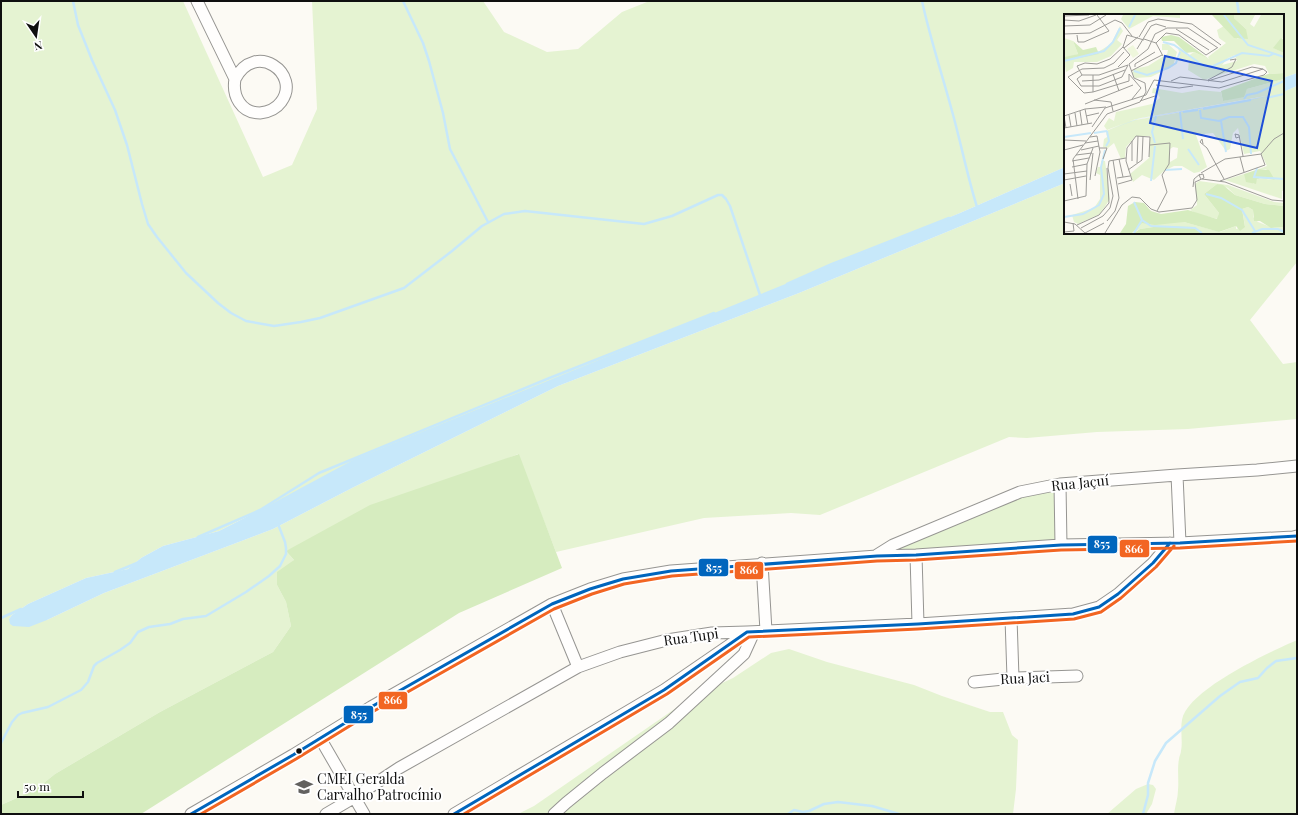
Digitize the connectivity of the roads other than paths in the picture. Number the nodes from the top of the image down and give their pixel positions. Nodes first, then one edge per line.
1 (197, 1) edge
2 (235, 79) junction
3 (1297, 466) edge
4 (1177, 475) junction
5 (1060, 484) junction
6 (1297, 536) edge
7 (1175, 543) junction
8 (1061, 545) junction
9 (916, 555) junction
10 (877, 556) junction
11 (762, 563) junction
12 (552, 604) junction
13 (1012, 618) junction
14 (918, 624) junction
15 (766, 631) junction
16 (751, 632) junction
17 (578, 667) junction
18 (1077, 676) dead end
19 (1014, 678) junction
20 (974, 682) dead end
21 (320, 738) junction
22 (355, 797) junction
23 (191, 814) edge
24 (326, 814) edge
25 (364, 814) edge
26 (454, 814) edge
27 (554, 814) edge

1 - 2 street
2 - 2 street
3 - 4 street, Rua Jaçuí
4 - 5 street, Rua Jaçuí
4 - 7 street
5 - 8 street
5 - 10 street, Rua Jaçuí
6 - 7 street
7 - 8 street
7 - 13 street, Rua Tupi
8 - 9 street
9 - 10 street
9 - 14 street
10 - 11 street
11 - 12 street
11 - 15 street
12 - 17 street
12 - 21 street
13 - 14 street, Rua Tupi
13 - 19 street
14 - 15 street, Rua Tupi
15 - 16 street, Rua Tupi
16 - 17 street, Rua Tupi
16 - 26 street
16 - 27 street
17 - 22 street, Rua Tupi
18 - 19 street, Rua Jaci
19 - 20 street, Rua Jaci
21 - 22 street
21 - 23 street
22 - 24 street, Rua Tupi
22 - 25 street

